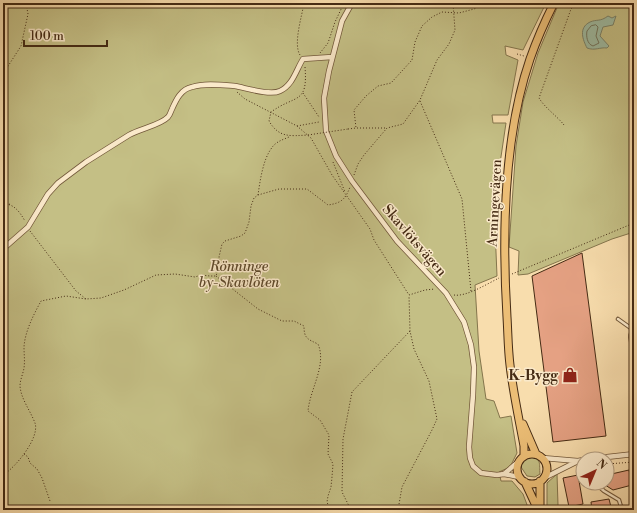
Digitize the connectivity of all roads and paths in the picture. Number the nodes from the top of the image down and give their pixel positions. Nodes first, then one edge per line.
1 (26, 3) edge
2 (344, 3) edge
3 (352, 3) edge
4 (452, 3) edge
5 (488, 3) edge
6 (554, 3) edge
7 (587, 3) edge
8 (453, 13) junction
9 (517, 54) dead end
10 (332, 57) junction
11 (314, 58) junction
12 (530, 58) junction
13 (3, 74) edge
14 (234, 86) junction
15 (303, 93) dead end
16 (420, 100) junction
17 (271, 112) junction
18 (564, 125) dead end
19 (297, 126) junction
20 (356, 128) junction
21 (387, 128) junction
22 (308, 135) junction
23 (290, 136) junction
24 (332, 175) dead end
25 (352, 181) junction
26 (258, 195) junction
27 (3, 203) edge
28 (11, 204) junction
29 (3, 206) edge
30 (634, 223) edge
31 (28, 227) junction
32 (3, 249) edge
33 (509, 275) dead end
34 (216, 276) junction
35 (471, 291) dead end
36 (409, 295) dead end
37 (86, 300) junction
38 (618, 319) dead end
39 (633, 327) edge
40 (410, 331) junction
41 (634, 355) edge
42 (518, 410) junction
43 (24, 454) junction
44 (536, 454) junction
45 (634, 454) edge
46 (524, 456) junction
47 (615, 456) edge
48 (543, 458) junction
49 (575, 461) edge
50 (518, 462) junction
51 (634, 462) edge
52 (615, 463) edge
53 (575, 464) edge
54 (634, 470) edge
55 (504, 474) junction
56 (3, 475) edge
57 (634, 476) edge
58 (522, 480) junction
59 (542, 480) junction
60 (604, 491) edge
61 (50, 501) dead end
62 (330, 510) edge
63 (351, 510) edge
64 (398, 510) edge
65 (539, 510) edge
66 (622, 510) edge

1 - 13 path
2 - 11 path
3 - 10 street, Skavlötsvägen
4 - 8 path
5 - 8 path
6 - 12 main road, Arningevägen
7 - 18 path
8 - 16 path
8 - 20 path
9 - 12 path
10 - 11 street
10 - 25 street, Skavlötsvägen
11 - 14 street
12 - 42 main road, Arningevägen
14 - 17 path
14 - 31 street
15 - 19 path
16 - 21 path
16 - 35 path
17 - 19 path
17 - 23 path
19 - 22 path
20 - 21 path
20 - 22 path, bridge
21 - 25 path
22 - 23 path
22 - 24 path
23 - 26 path
25 - 26 path
25 - 55 street, Skavlötsvägen
26 - 34 path
27 - 28 path
28 - 29 path
28 - 31 path
30 - 33 path
31 - 32 street
31 - 37 path
34 - 37 path
34 - 62 path
36 - 40 path
37 - 43 path
38 - 39 lane
39 - 41 street
40 - 63 path
40 - 64 path
42 - 44 main road, Arningevägen
42 - 46 main road, Arningevägen
43 - 56 path
43 - 61 path
44 - 46 main road
44 - 48 main road
45 - 47 street
46 - 50 main road
48 - 49 street
48 - 59 main road
50 - 55 street
50 - 58 main road
51 - 52 path
53 - 59 street
54 - 57 lane
55 - 58 street, Skavlötsvägen
58 - 59 main road
58 - 65 main road
59 - 65 main road
60 - 66 lane

